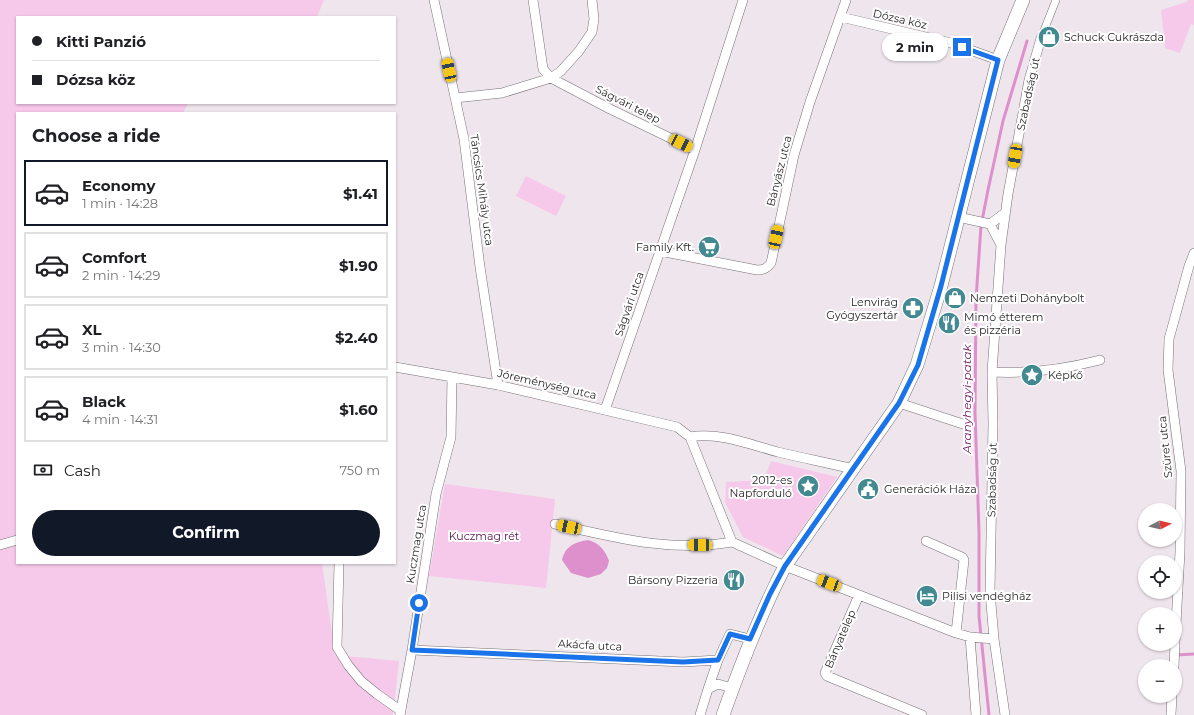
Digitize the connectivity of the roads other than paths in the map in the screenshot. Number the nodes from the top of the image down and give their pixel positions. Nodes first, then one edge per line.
1 (434, 0) edge
2 (533, 0) edge
3 (592, 0) edge
4 (743, 0) edge
5 (846, 0) edge
6 (1023, 0) edge
7 (1056, 0) edge
8 (840, 17) junction
9 (1041, 38) joint
10 (998, 60) junction
11 (551, 78) junction
12 (455, 98) junction
13 (695, 150) junction
14 (1005, 213) junction
15 (958, 217) junction
16 (988, 223) junction
17 (1001, 245) junction
18 (660, 251) junction
19 (1194, 253) edge
20 (1100, 360) dead end
21 (396, 367) edge
22 (992, 372) junction
23 (452, 377) junction
24 (498, 385) junction
25 (899, 403) junction
26 (605, 410) junction
27 (966, 425) dead end
28 (690, 437) junction
29 (853, 469) junction
30 (555, 524) dead end
31 (16, 540) edge
32 (926, 541) dead end
33 (732, 542) junction
34 (0, 545) edge
35 (339, 564) edge
36 (785, 566) junction
37 (859, 594) junction
38 (1177, 607) edge
39 (956, 632) junction
40 (972, 637) junction
41 (992, 638) junction
42 (750, 639) junction
43 (412, 650) junction
44 (718, 660) junction
45 (708, 688) junction
46 (732, 688) junction
47 (1172, 703) edge
48 (400, 713) edge
49 (700, 715) edge
50 (723, 715) edge
51 (922, 715) edge
52 (976, 715) edge
53 (1005, 715) edge
54 (1171, 715) edge

1 - 12 street, Táncsics Mihály utca
2 - 11 street
3 - 11 street
4 - 13 street, Ságvári utca
5 - 8 street, Bányász utca
6 - 10 main road
7 - 9 street, Szabadság út
8 - 10 street, Dózsa köz
8 - 18 street, Bányász utca
9 - 14 street, Szabadság út
10 - 15 main road
11 - 12 street
11 - 13 street, Ságvári telep
12 - 24 street, Táncsics Mihály utca
13 - 18 street, Ságvári utca
14 - 16 street
14 - 17 street, Szabadság út
15 - 16 street
15 - 25 main road
16 - 17 street
17 - 22 street, Szabadság út
18 - 26 street, Ságvári utca
19 - 38 street, Szüret utca
20 - 22 street
21 - 23 street, Jóreménység utca
22 - 41 street, Szabadság út
23 - 24 street, Jóreménység utca
23 - 43 street, Kuczmag utca
24 - 26 street, Jóreménység utca
25 - 27 street
25 - 29 main road
26 - 28 street, Jóreménység utca
28 - 29 street
28 - 33 street
29 - 36 main road
30 - 33 street
31 - 34 street
32 - 39 street
33 - 36 street
35 - 48 street
36 - 37 street
36 - 42 main road
37 - 39 street
37 - 51 street, Bányatelep
39 - 40 street
40 - 41 street
40 - 52 street
41 - 53 street, Szabadság út
42 - 44 street
42 - 46 main road
43 - 44 street, Akácfa utca
43 - 48 street, Kuczmag utca
44 - 45 street
45 - 46 street
45 - 49 street
46 - 50 main road
47 - 54 street

